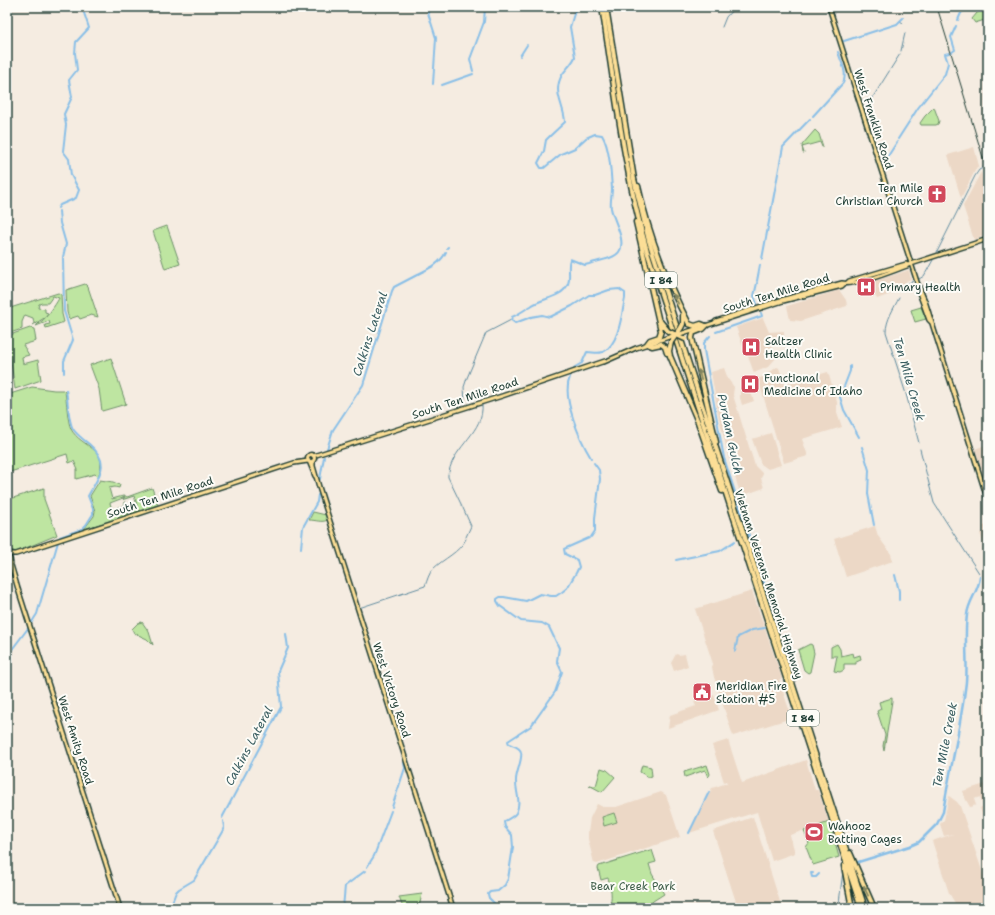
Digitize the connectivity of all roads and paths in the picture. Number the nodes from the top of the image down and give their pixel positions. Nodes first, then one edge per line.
1 (602, 7) edge
2 (606, 7) edge
3 (829, 7) edge
4 (620, 98) junction
5 (634, 202) junction
6 (988, 239) edge
7 (909, 264) junction
8 (917, 282) junction
9 (923, 305) junction
10 (682, 310) junction
11 (657, 315) junction
12 (930, 316) junction
13 (931, 322) junction
14 (706, 326) junction
15 (682, 331) junction
16 (677, 335) junction
17 (646, 345) junction
18 (695, 355) junction
19 (672, 361) junction
20 (329, 451) junction
21 (313, 456) junction
22 (719, 458) junction
23 (310, 460) junction
24 (988, 501) edge
25 (7, 548) edge
26 (32, 548) junction
27 (8, 553) edge
28 (9, 560) edge
29 (748, 562) junction
30 (832, 820) junction
31 (838, 827) junction
32 (988, 906) edge
33 (120, 908) edge
34 (453, 908) edge
35 (852, 908) edge
36 (860, 908) edge
37 (866, 908) edge
38 (874, 908) edge
39 (980, 908) edge

1 - 5 highway, Vietnam Veterans Memorial Highway / I 84
2 - 4 highway, Vietnam Veterans Memorial Highway / I 84
3 - 7 main road, West Franklin Road
10 -> 4 highway
4 - 22 highway, Vietnam Veterans Memorial Highway / I 84
5 - 11 highway
5 - 29 highway, Vietnam Veterans Memorial Highway / I 84
6 - 7 main road, South Ten Mile Road
7 - 8 main road, West Franklin Road
7 - 14 main road, South Ten Mile Road
8 - 9 main road, West Franklin Road
8 - 12 main road, West Franklin Road
9 - 12 main road
9 - 13 main road, West Franklin Road
10 - 14 highway
10 - 15 highway
11 - 16 highway, bridge
11 - 17 highway
12 - 13 main road, West Franklin Road
13 - 24 main road, West Franklin Road
14 - 15 main road, South Ten Mile Road
14 - 18 highway
15 - 16 highway, bridge
16 - 17 main road, South Ten Mile Road, bridge
16 - 18 highway, bridge
16 - 19 highway, bridge
17 - 19 highway
17 - 20 main road, South Ten Mile Road
22 -> 18 highway
19 - 29 highway
20 - 21 main road, South Ten Mile Road
20 - 23 main road, South Ten Mile Road
21 - 23 main road, West Victory Road
21 - 23 main road, South Ten Mile Road
22 - 31 highway, Vietnam Veterans Memorial Highway / I 84
23 - 26 main road, South Ten Mile Road
23 - 34 main road, West Victory Road
25 - 27 main road
26 - 27 main road, South Ten Mile Road
26 - 28 main road, South Ten Mile Road
27 - 28 main road, West Amity Road
28 - 33 main road, West Amity Road
29 - 30 highway, Vietnam Veterans Memorial Highway / I 84
30 - 35 highway
30 - 36 highway, Vietnam Veterans Memorial Highway / I 84
31 - 37 highway, Vietnam Veterans Memorial Highway / I 84
38 -> 31 highway
32 - 39 main road

